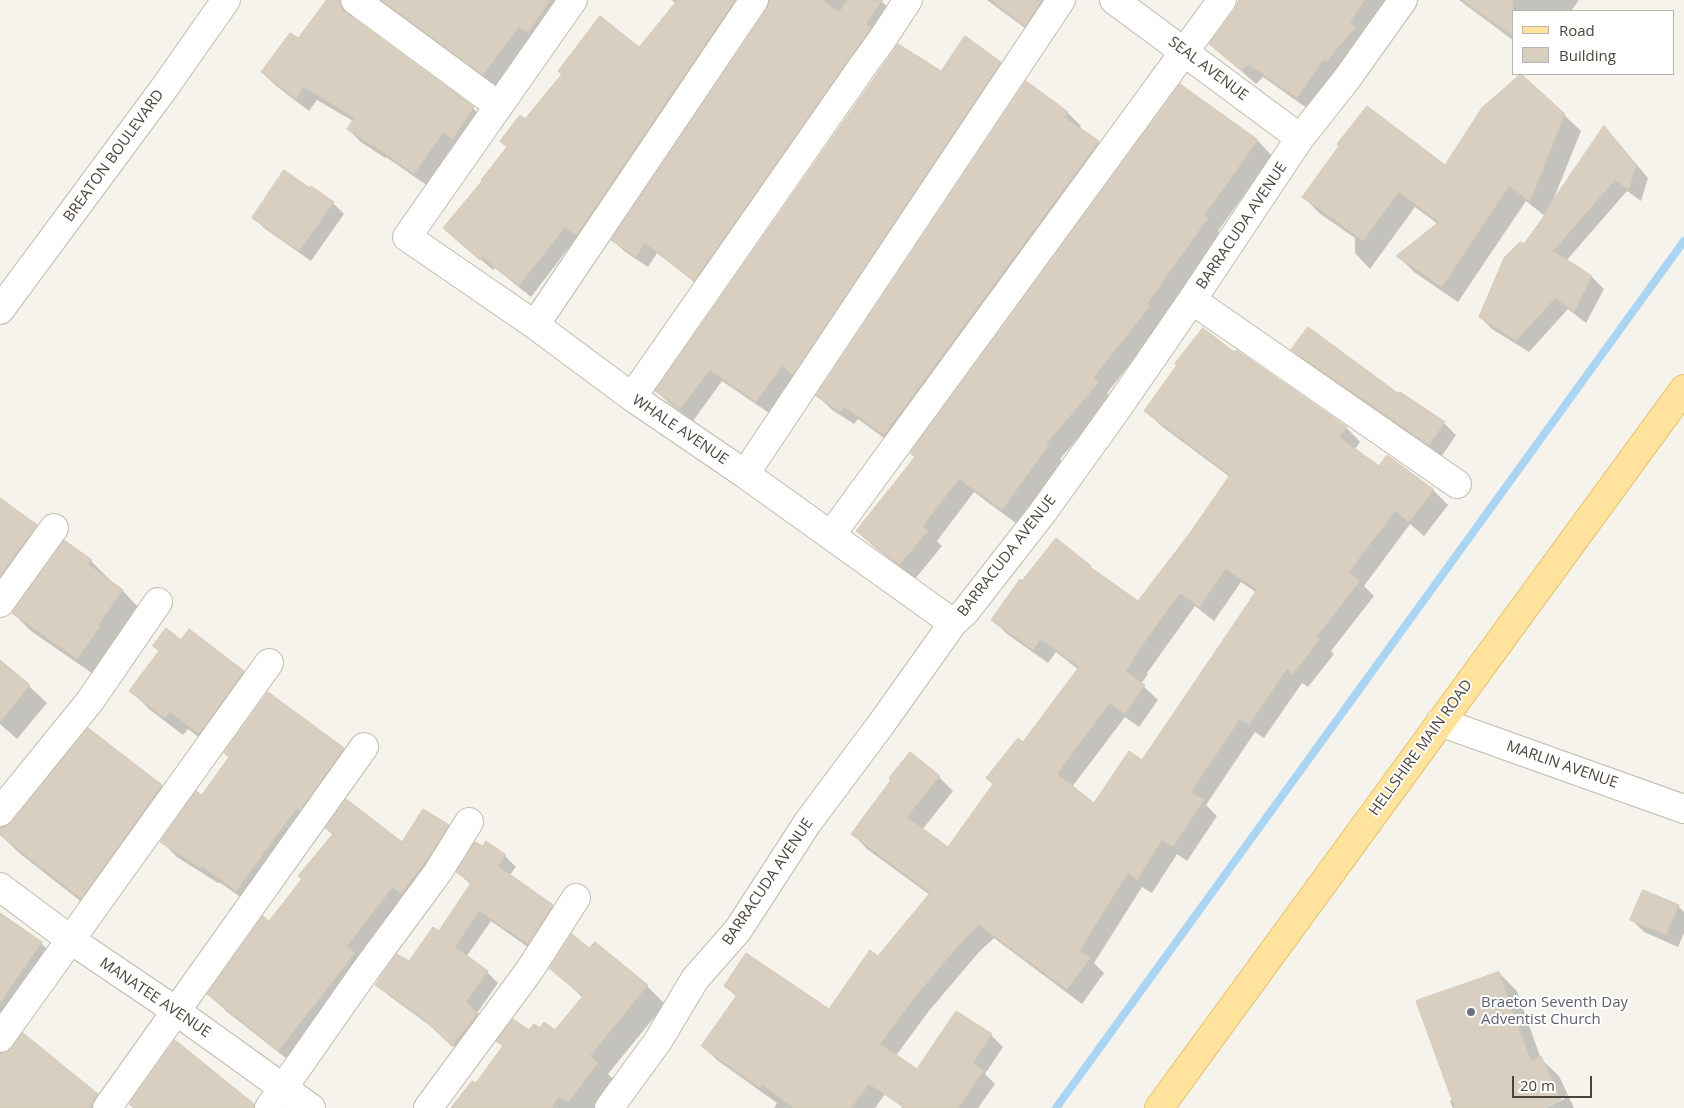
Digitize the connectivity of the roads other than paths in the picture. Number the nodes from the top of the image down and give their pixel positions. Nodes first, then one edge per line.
1 (226, 0) edge
2 (355, 0) edge
3 (573, 0) edge
4 (754, 0) edge
5 (908, 0) edge
6 (1061, 0) edge
7 (1114, 0) edge
8 (1222, 0) edge
9 (1402, 0) edge
10 (1185, 51) junction
11 (499, 106) junction
12 (1300, 138) junction
13 (1192, 300) junction
14 (0, 310) edge
15 (535, 325) junction
16 (1684, 389) edge
17 (632, 397) junction
18 (745, 474) junction
19 (1457, 484) dead end
20 (54, 528) dead end
21 (831, 535) junction
22 (158, 602) dead end
23 (0, 603) edge
24 (953, 623) junction
25 (269, 663) dead end
26 (1440, 722) junction
27 (364, 747) dead end
28 (1684, 809) edge
29 (0, 812) edge
30 (469, 822) dead end
31 (0, 887) edge
32 (576, 898) dead end
33 (71, 940) junction
34 (176, 1010) junction
35 (0, 1038) edge
36 (276, 1098) edge
37 (107, 1108) edge
38 (311, 1108) edge
39 (428, 1108) edge
40 (609, 1108) edge
41 (1159, 1108) edge

1 - 14 street, BREATON BOULEVARD
2 - 11 street
3 - 11 street
4 - 15 street
5 - 17 street
6 - 18 street
7 - 10 street, SEAL AVENUE
8 - 10 street
9 - 12 street, BARRACUDA AVENUE
10 - 12 street, SEAL AVENUE
10 - 21 street
11 - 15 street, WHALE AVENUE
12 - 13 street, BARRACUDA AVENUE
13 - 19 street
13 - 24 street, BARRACUDA AVENUE
15 - 17 street, WHALE AVENUE
16 - 26 main road, HELLSHIRE MAIN ROAD
17 - 18 street, WHALE AVENUE
18 - 21 street, WHALE AVENUE
20 - 23 street
21 - 24 street, WHALE AVENUE
22 - 29 street
24 - 40 street, BARRACUDA AVENUE
25 - 33 street
26 - 28 street, MARLIN AVENUE
26 - 41 main road, HELLSHIRE MAIN ROAD
27 - 34 street
30 - 36 street
31 - 33 street, MANATEE AVENUE
32 - 39 street
33 - 34 street, MANATEE AVENUE
33 - 35 street
34 - 36 street, MANATEE AVENUE
34 - 37 street
36 - 38 street, MANATEE AVENUE

